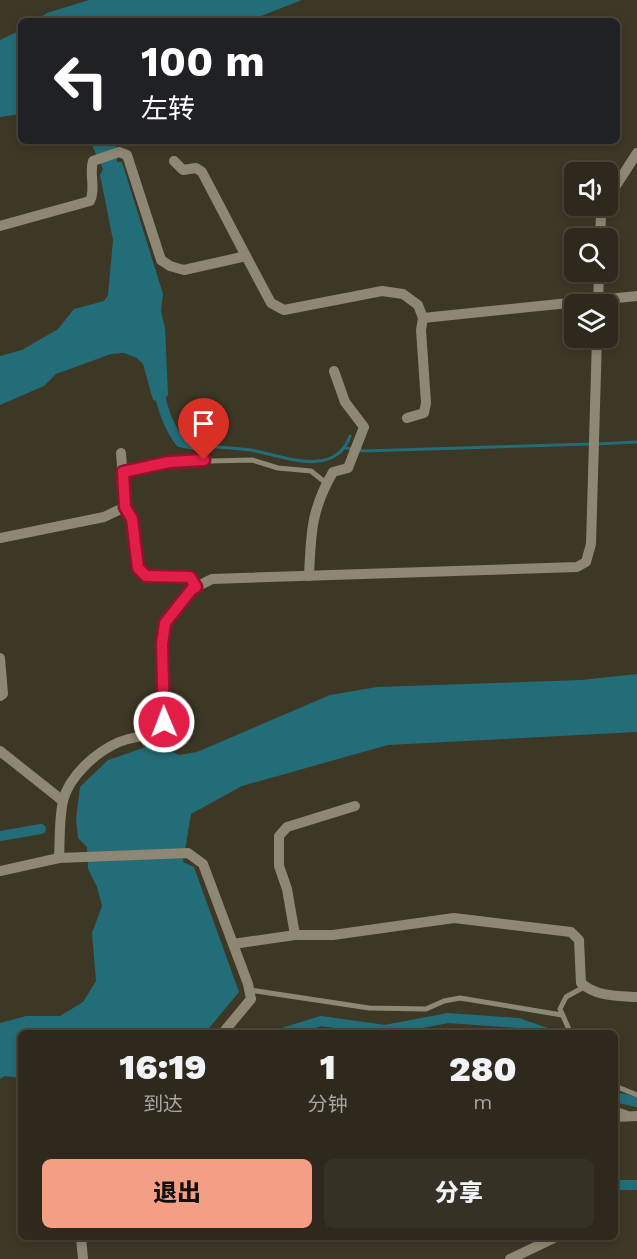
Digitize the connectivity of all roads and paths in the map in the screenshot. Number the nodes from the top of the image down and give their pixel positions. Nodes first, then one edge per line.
1 (637, 153) edge
2 (174, 161) dead end
3 (623, 175) junction
4 (637, 175) edge
5 (618, 183) edge
6 (0, 226) edge
7 (246, 256) junction
8 (637, 296) edge
9 (618, 299) edge
10 (564, 305) edge
11 (423, 318) junction
12 (597, 348) edge
13 (334, 371) dead end
14 (407, 418) dead end
15 (121, 453) dead end
16 (123, 472) junction
17 (326, 483) junction
18 (125, 507) junction
19 (0, 538) edge
20 (309, 576) junction
21 (196, 587) junction
22 (0, 658) edge
23 (0, 696) edge
24 (0, 751) edge
25 (63, 801) junction
26 (355, 806) dead end
27 (59, 858) junction
28 (0, 872) edge
29 (295, 935) junction
30 (233, 944) junction
31 (584, 986) junction
32 (249, 990) junction
33 (637, 997) edge
34 (562, 1015) junction
35 (225, 1030) edge
36 (569, 1030) edge
37 (618, 1087) edge
38 (637, 1095) edge
39 (618, 1110) edge
40 (637, 1116) edge
41 (618, 1117) edge
42 (81, 1240) edge
43 (550, 1240) edge
44 (83, 1259) edge
45 (510, 1259) edge

1 - 3 street
2 - 7 street
3 - 4 street
3 - 5 street
6 - 7 street
7 - 11 street
8 - 9 street
10 - 11 street
11 - 14 street
12 - 20 street
13 - 17 street
15 - 16 street
16 - 17 lane
16 - 18 street
17 - 20 street
18 - 19 street
18 - 21 street
20 - 21 street
21 - 25 street
22 - 23 street
24 - 25 street
25 - 27 street
26 - 29 street
27 - 28 street
27 - 30 street
29 - 30 street
29 - 31 street
30 - 32 street
31 - 33 street
31 - 34 lane
32 - 34 lane
32 - 35 street
34 - 36 lane
37 - 38 lane
39 - 40 lane
40 - 41 street
42 - 44 street
43 - 45 street

